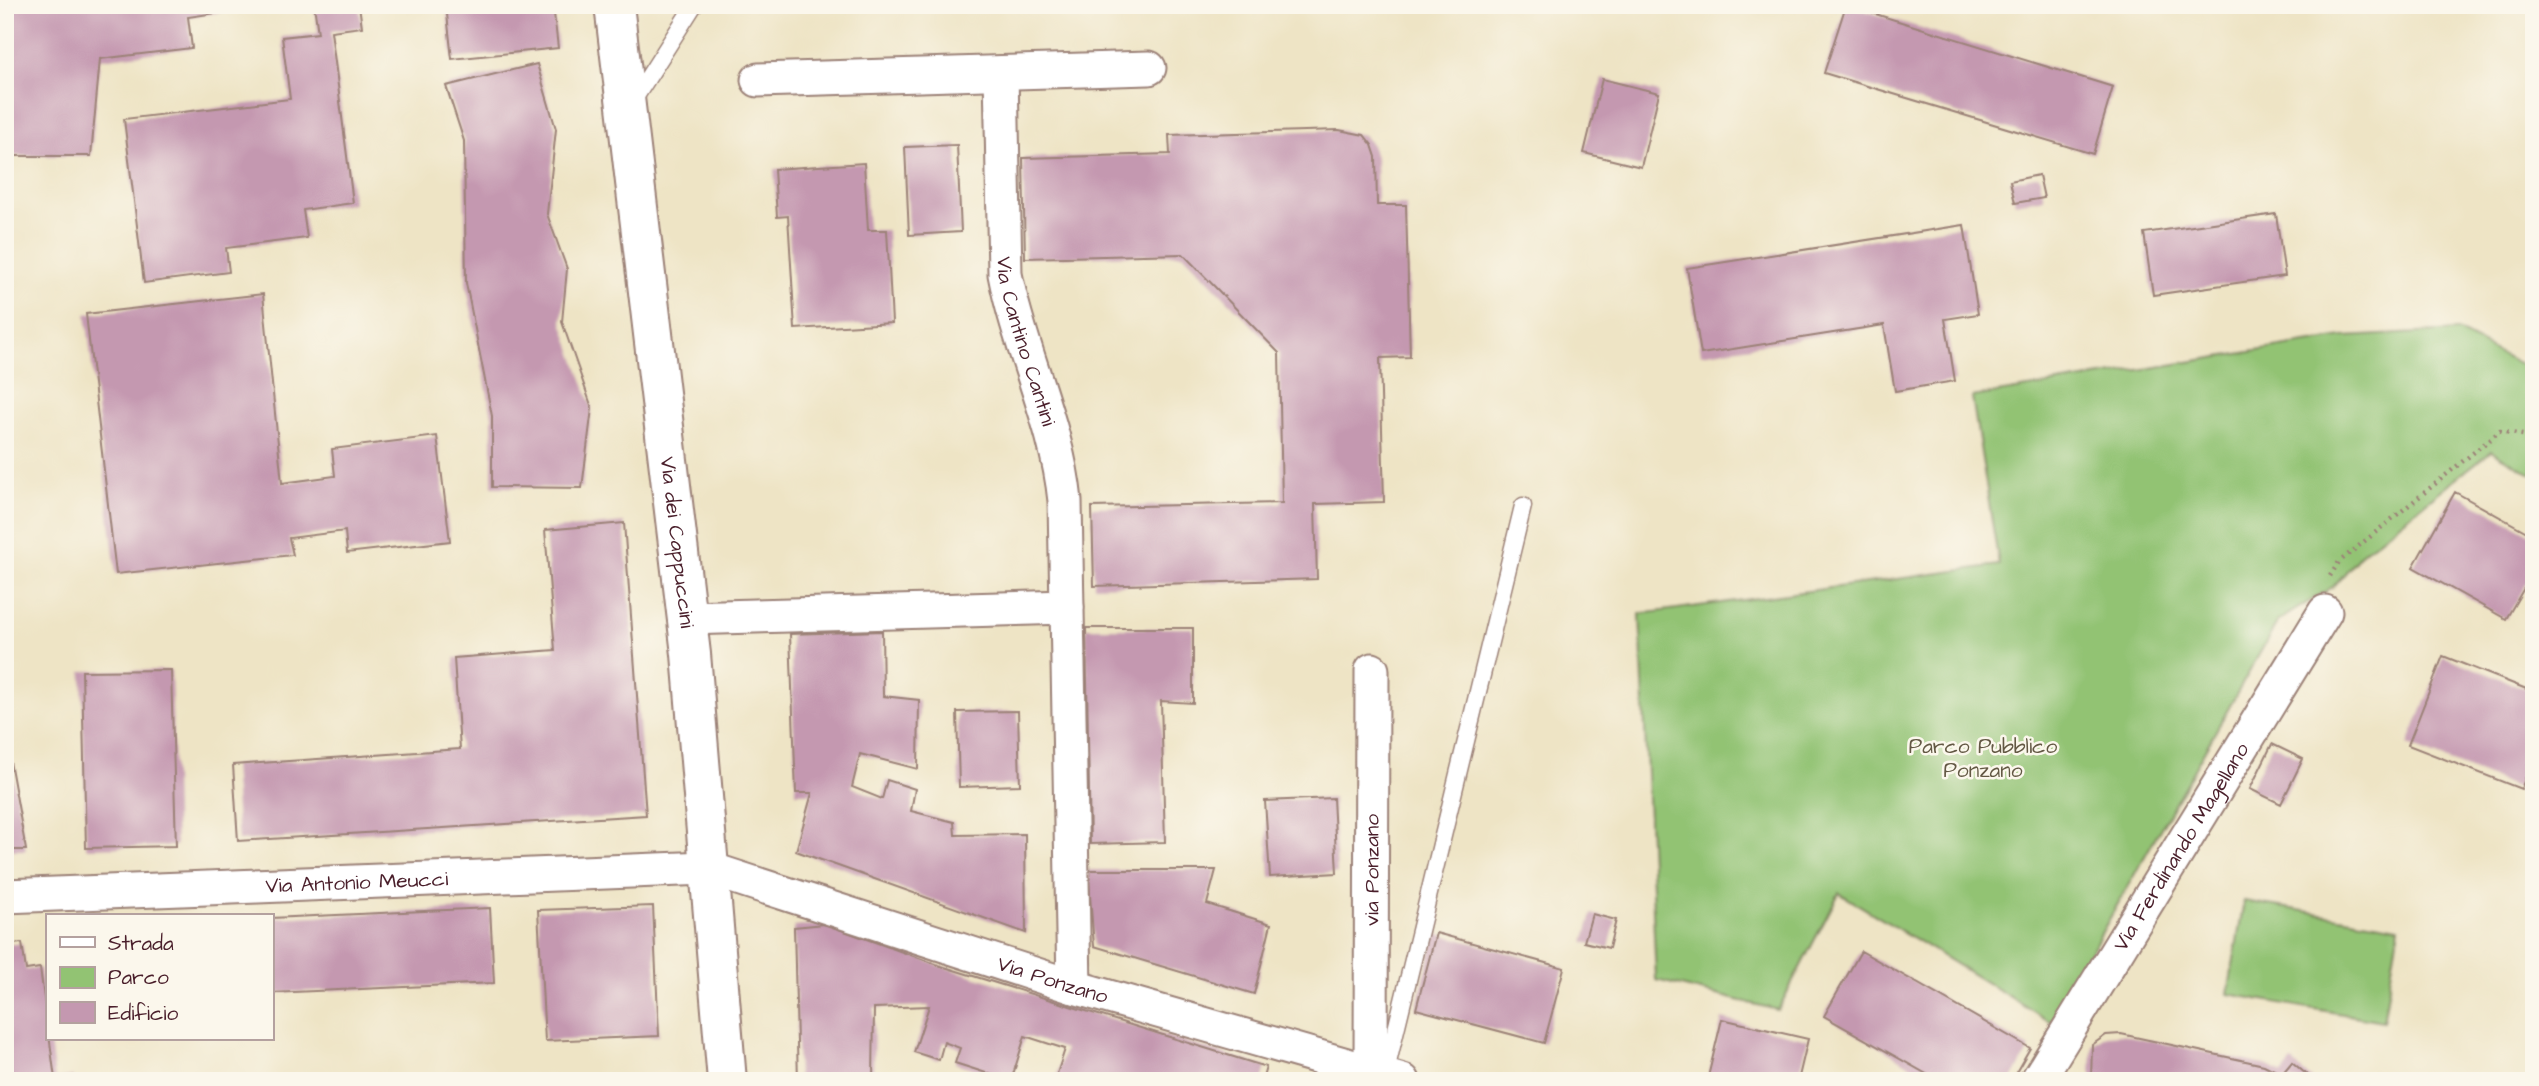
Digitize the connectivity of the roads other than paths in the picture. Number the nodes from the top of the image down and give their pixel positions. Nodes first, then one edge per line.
1 (614, 5) edge
2 (694, 5) edge
3 (1149, 68) dead end
4 (1001, 73) junction
5 (758, 80) dead end
6 (626, 113) junction
7 (1523, 506) dead end
8 (1068, 607) junction
9 (2325, 612) road end
10 (687, 618) junction
11 (1372, 670) dead end
12 (707, 869) junction
13 (5, 896) edge
14 (1074, 987) junction
15 (1386, 1075) edge
16 (727, 1081) edge
17 (2037, 1081) edge

1 - 6 main road, Via dei Cappuccini
2 - 6 lane
3 - 4 street
4 - 5 street
4 - 8 street, Via Cantino Cantini
6 - 10 main road, Via dei Cappuccini
7 - 15 lane
8 - 10 street
8 - 14 street, Via Cantino Cantini
9 - 17 street, Via Ferdinando Magellano
10 - 12 main road, Via dei Cappuccini
11 - 15 street, via Ponzano
12 - 13 street, Via Antonio Meucci
12 - 14 street, Via Ponzano
12 - 16 main road, Via dei Cappuccini
14 - 15 street, Via Ponzano

